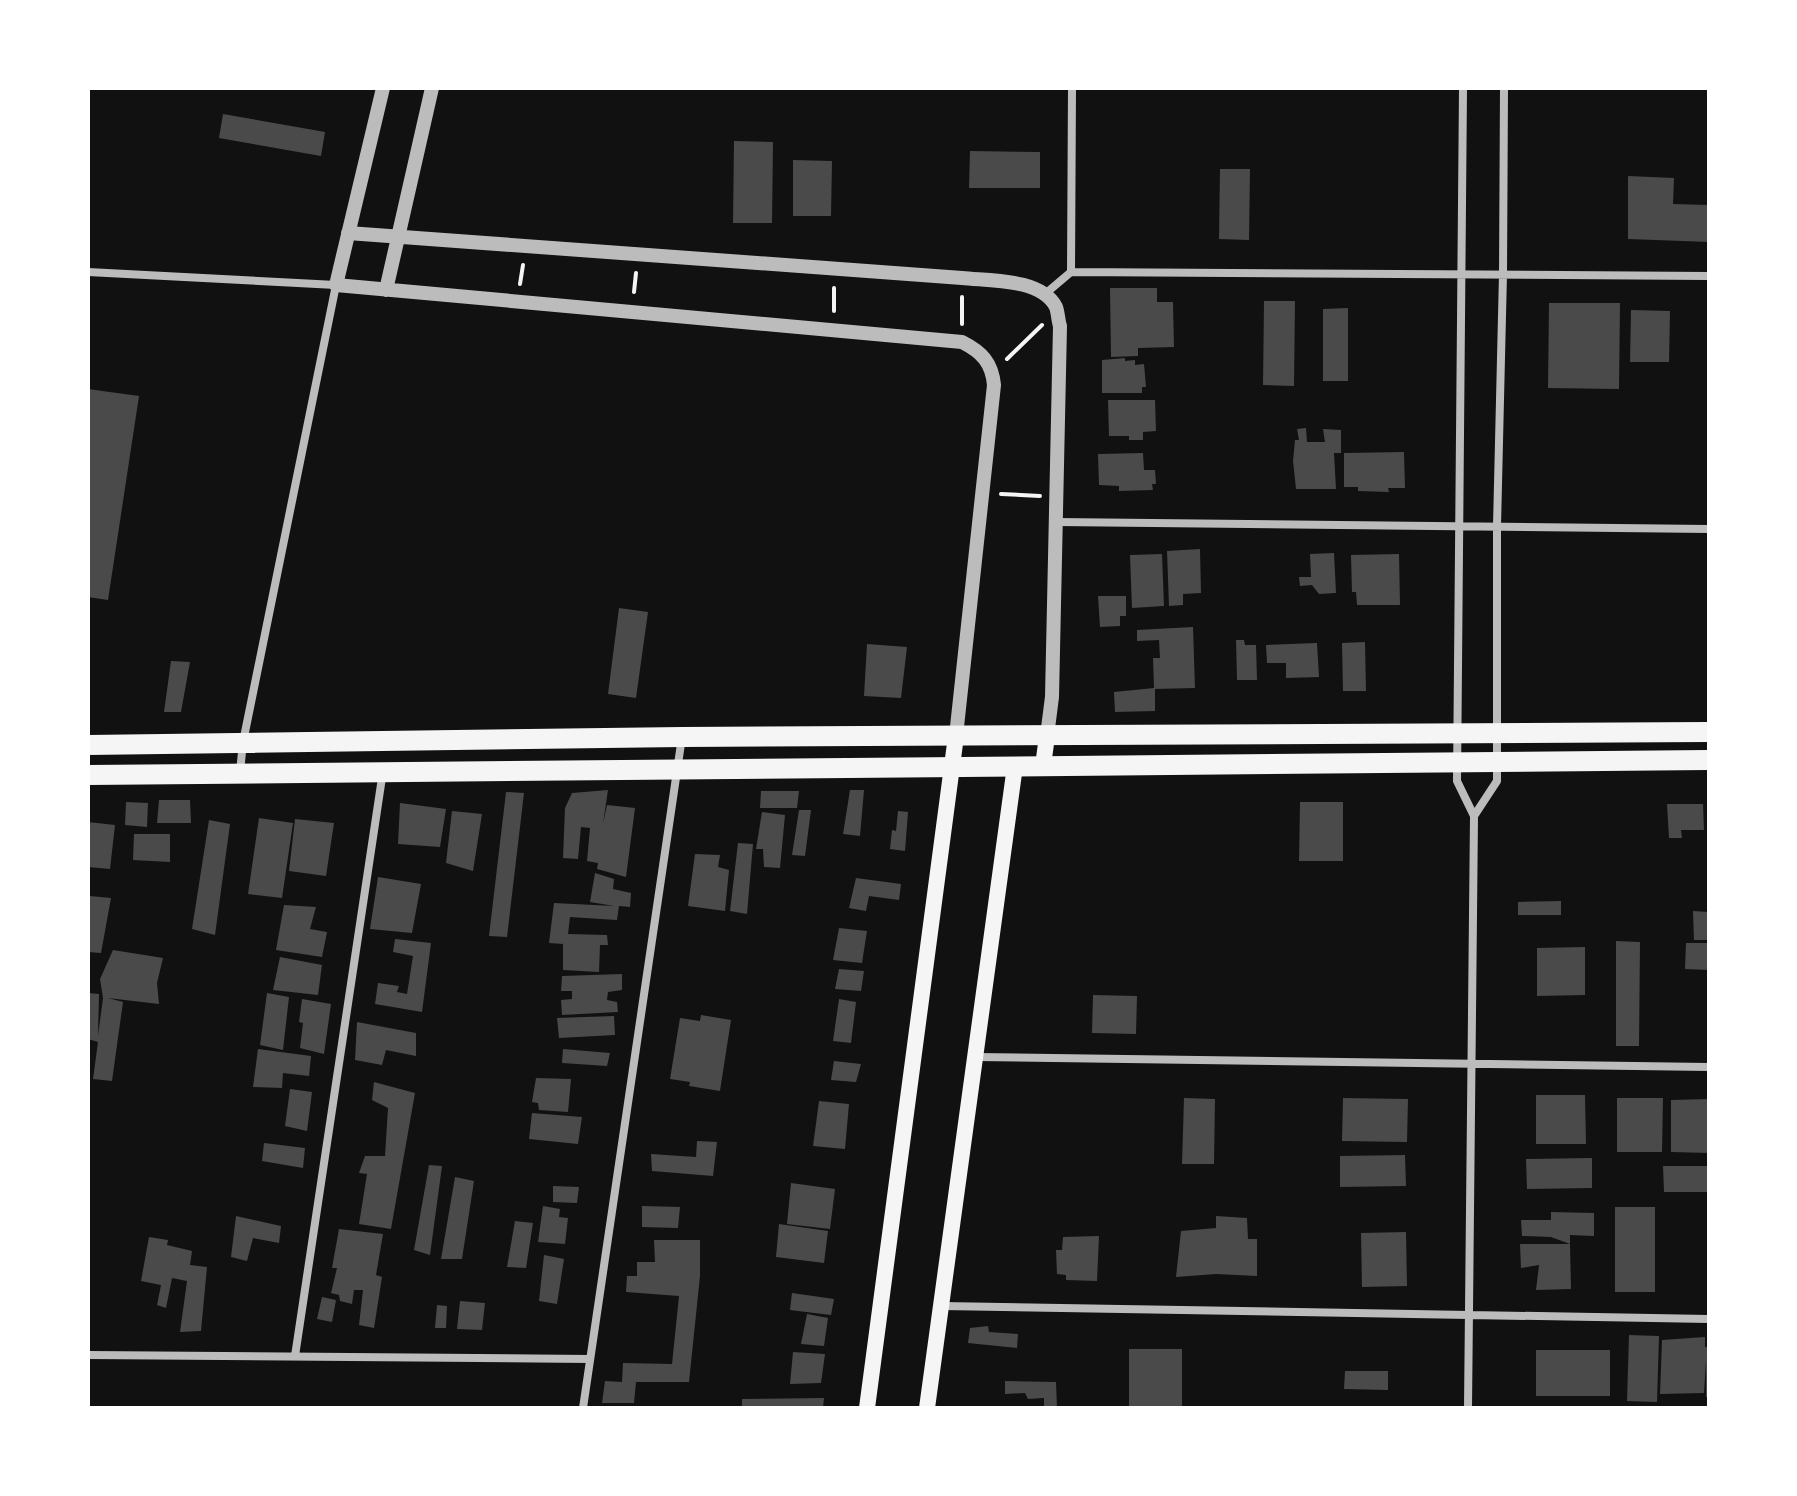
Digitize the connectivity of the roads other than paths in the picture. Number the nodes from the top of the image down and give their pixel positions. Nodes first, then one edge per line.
1 (383, 88) edge
2 (432, 88) edge
3 (1072, 88) edge
4 (1463, 88) edge
5 (1504, 88) edge
6 (348, 233) junction
7 (399, 237) junction
8 (88, 272) edge
9 (1071, 272) junction
10 (1460, 274) junction
11 (1503, 274) junction
12 (1709, 276) edge
13 (336, 285) junction
14 (386, 290) junction
15 (1045, 294) junction
16 (1056, 522) junction
17 (1458, 526) junction
18 (1497, 526) junction
19 (1709, 529) edge
20 (1709, 732) edge
21 (1458, 734) junction
22 (1498, 734) junction
23 (956, 736) junction
24 (1047, 736) junction
25 (682, 737) junction
26 (243, 742) junction
27 (88, 745) edge
28 (1709, 760) edge
29 (1458, 762) junction
30 (1498, 762) junction
31 (1015, 766) junction
32 (1043, 766) junction
33 (677, 767) junction
34 (952, 767) junction
35 (383, 771) junction
36 (240, 772) junction
37 (88, 775) edge
38 (1474, 816) junction
39 (975, 1057) junction
40 (1472, 1064) junction
41 (1709, 1067) edge
42 (941, 1306) junction
43 (1469, 1317) junction
44 (1709, 1319) edge
45 (88, 1355) edge
46 (295, 1356) junction
47 (590, 1359) junction
48 (583, 1408) edge
49 (867, 1408) edge
50 (927, 1408) edge
51 (1468, 1408) edge

1 - 6 street
2 - 7 street
3 - 9 street
4 - 10 street
5 - 11 street
6 - 7 street
6 - 13 street
7 - 14 street
7 - 15 street
8 - 13 street
9 - 10 street
9 - 15 street
10 - 11 street
10 - 17 street
11 - 12 street
11 - 18 street
13 - 14 street
13 - 26 street
14 - 23 street
15 - 16 street
16 - 17 street
16 - 24 street
17 - 18 street
17 - 21 street
18 - 19 street
18 - 22 street
20 - 22 main road
21 - 22 main road
21 - 24 main road
21 - 29 street
22 - 30 street
23 - 24 main road
23 - 25 main road
23 - 34 main road
24 - 32 main road
25 - 26 main road
25 - 33 street
26 - 27 main road
26 - 36 street
28 - 30 main road
29 - 30 main road
29 - 32 main road
29 - 38 street
30 - 38 street
31 - 32 main road
31 - 34 main road
31 - 39 main road
33 - 34 main road
33 - 35 main road
33 - 47 street
34 - 49 main road
35 - 36 main road
35 - 46 street
36 - 37 main road
38 - 40 street
39 - 40 street
39 - 42 main road
40 - 41 street
40 - 43 street
42 - 43 street
42 - 50 main road
43 - 44 street
43 - 51 street
45 - 46 street
46 - 47 street
47 - 48 street

